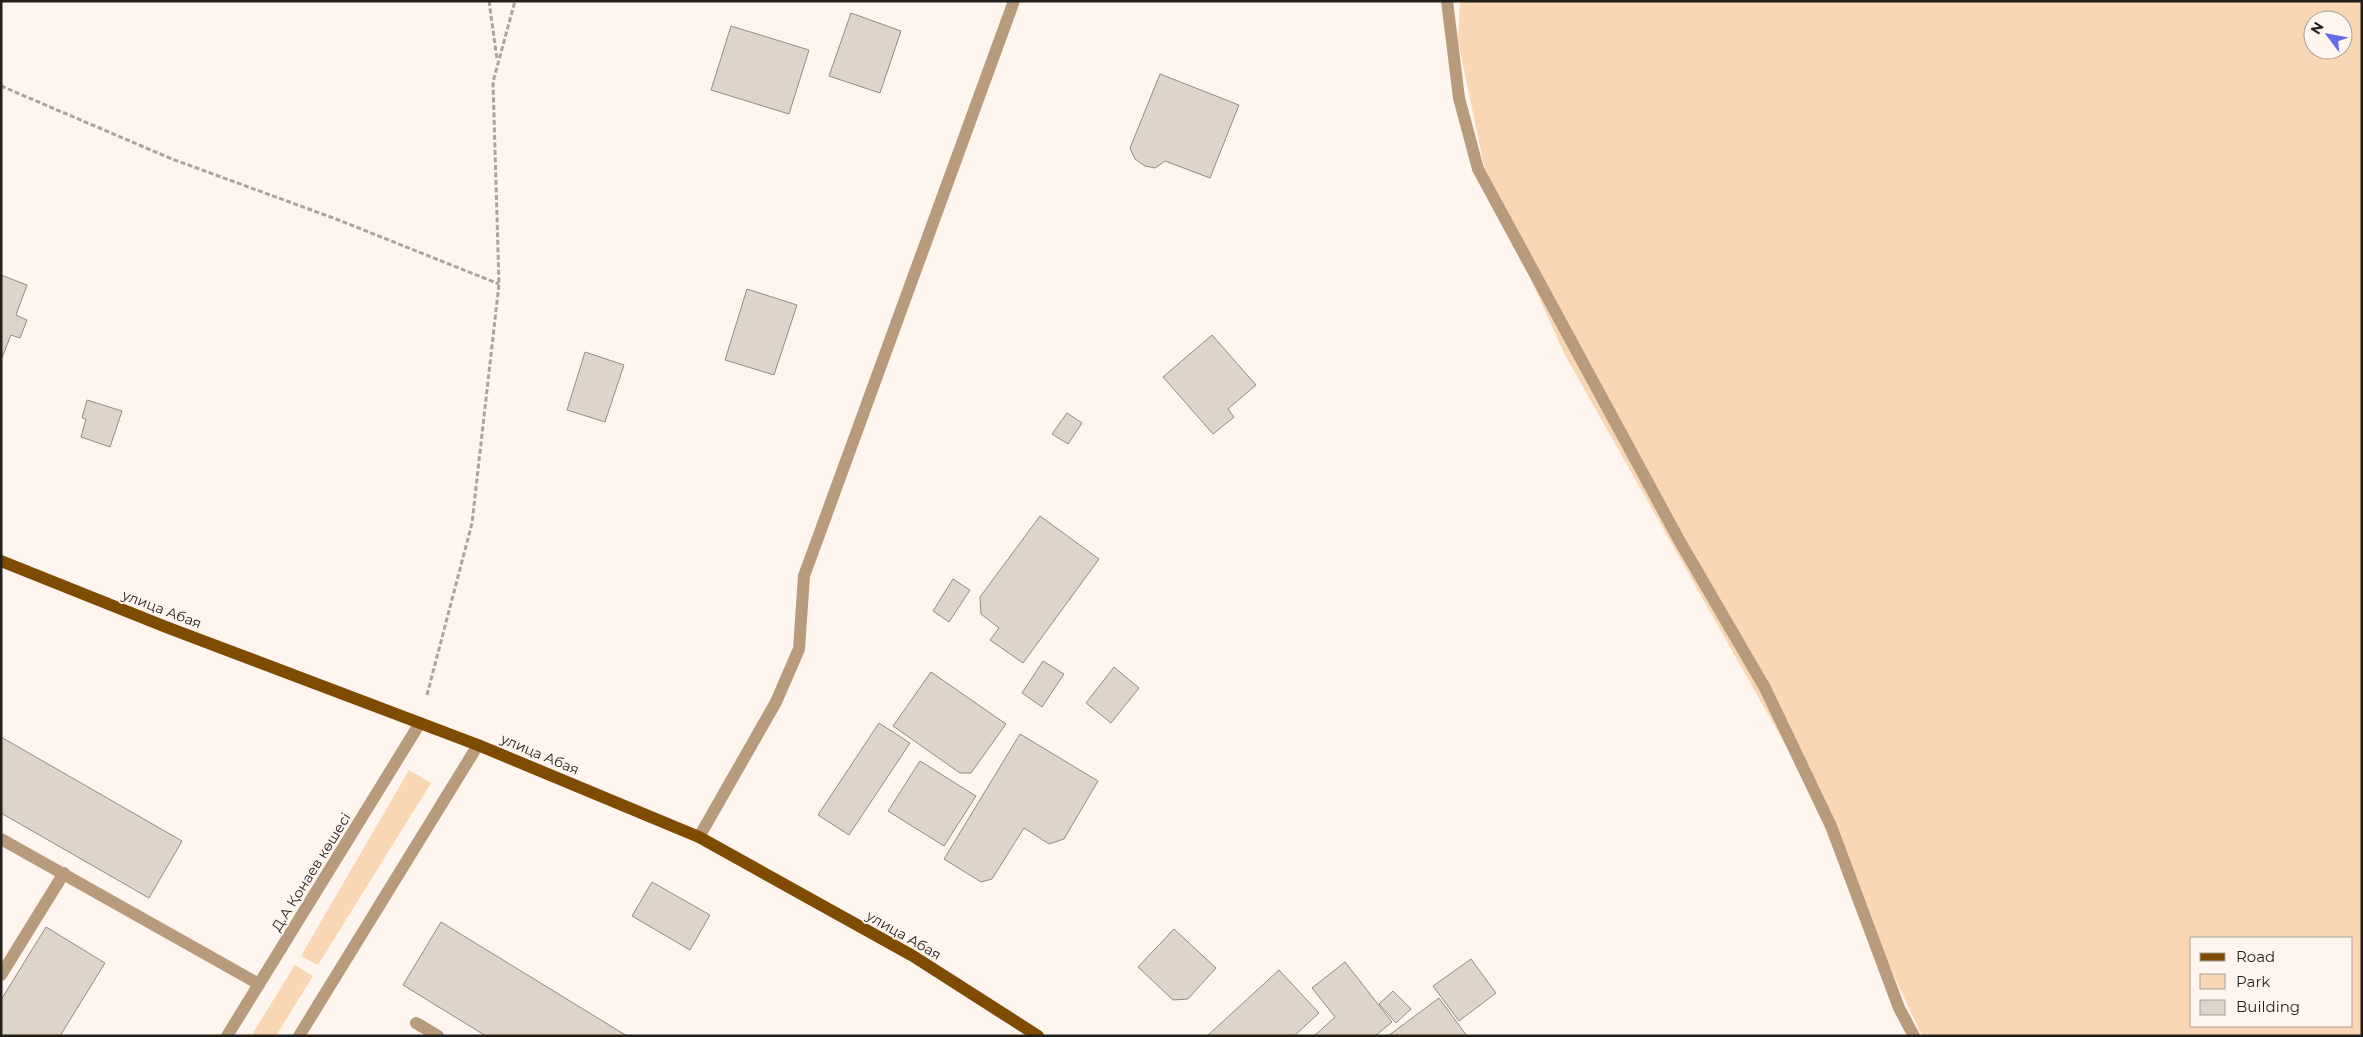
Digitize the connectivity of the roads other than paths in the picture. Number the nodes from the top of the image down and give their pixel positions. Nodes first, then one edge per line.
1 (1014, 1) edge
2 (1447, 1) edge
3 (1, 561) edge
4 (420, 723) junction
5 (478, 745) junction
6 (699, 837) junction
7 (1, 839) edge
8 (64, 873) junction
9 (1, 975) edge
10 (259, 984) junction
11 (416, 1023) dead end
12 (227, 1036) edge
13 (299, 1036) edge
14 (438, 1036) edge
15 (1038, 1036) edge
16 (1914, 1036) edge

1 - 6 street
2 - 16 street
3 - 4 main road, улица Абая
4 - 5 main road, улица Абая
4 - 10 street, Д.А Қонаев көшесі
5 - 6 main road, улица Абая
5 - 13 street
6 - 15 main road, улица Абая
7 - 8 street
8 - 9 street
8 - 10 street
10 - 12 street, Д.А Қонаев көшесі
11 - 14 street

